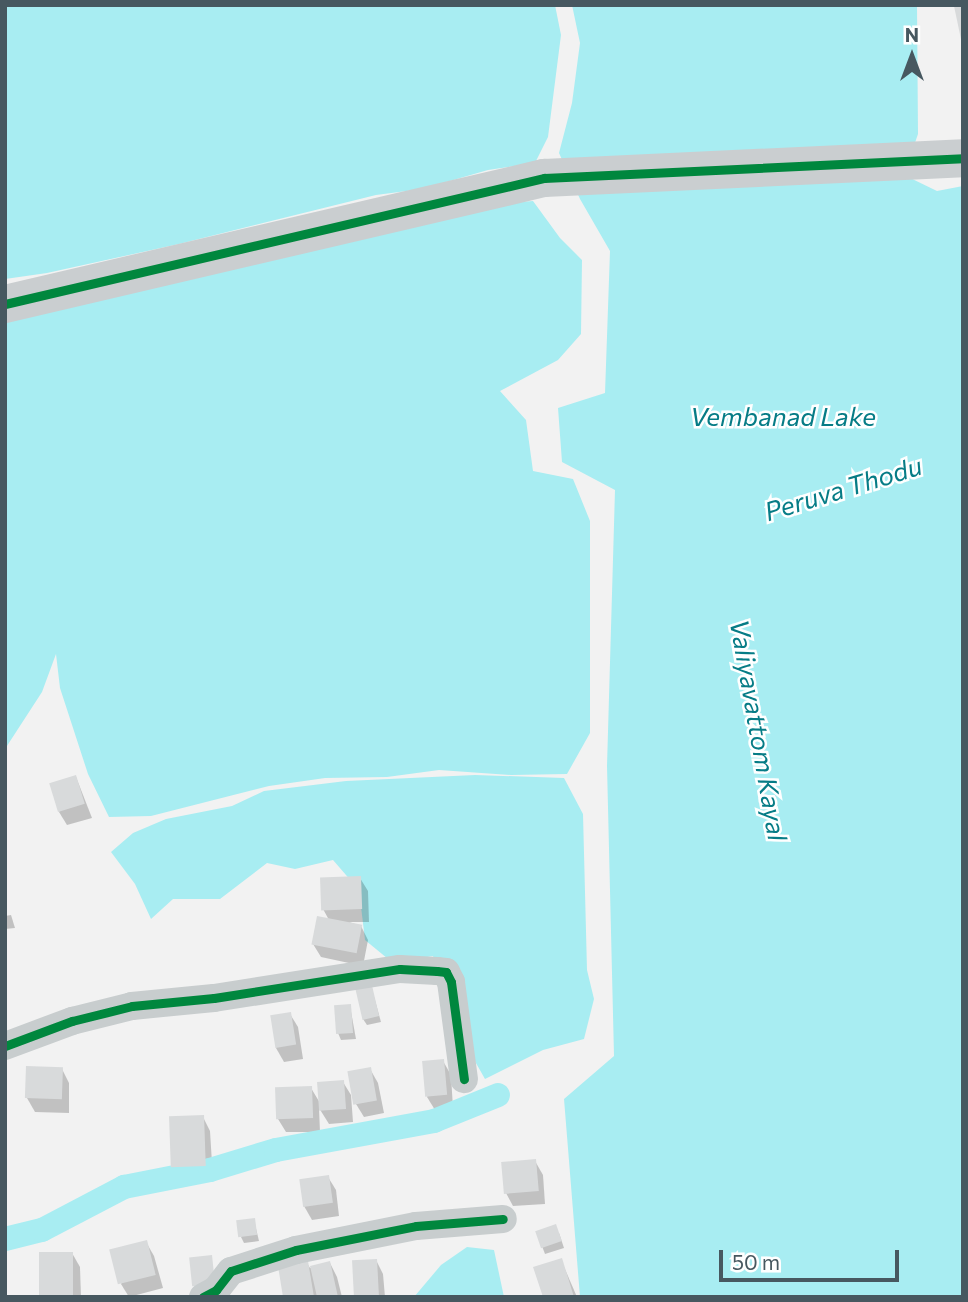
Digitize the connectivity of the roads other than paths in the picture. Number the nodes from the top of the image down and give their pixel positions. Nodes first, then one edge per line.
1 (963, 158) edge
2 (5, 304) edge
3 (5, 1046) edge
4 (464, 1079) dead end
5 (503, 1219) dead end
6 (203, 1297) edge

1 - 2 street
3 - 4 street
5 - 6 street

